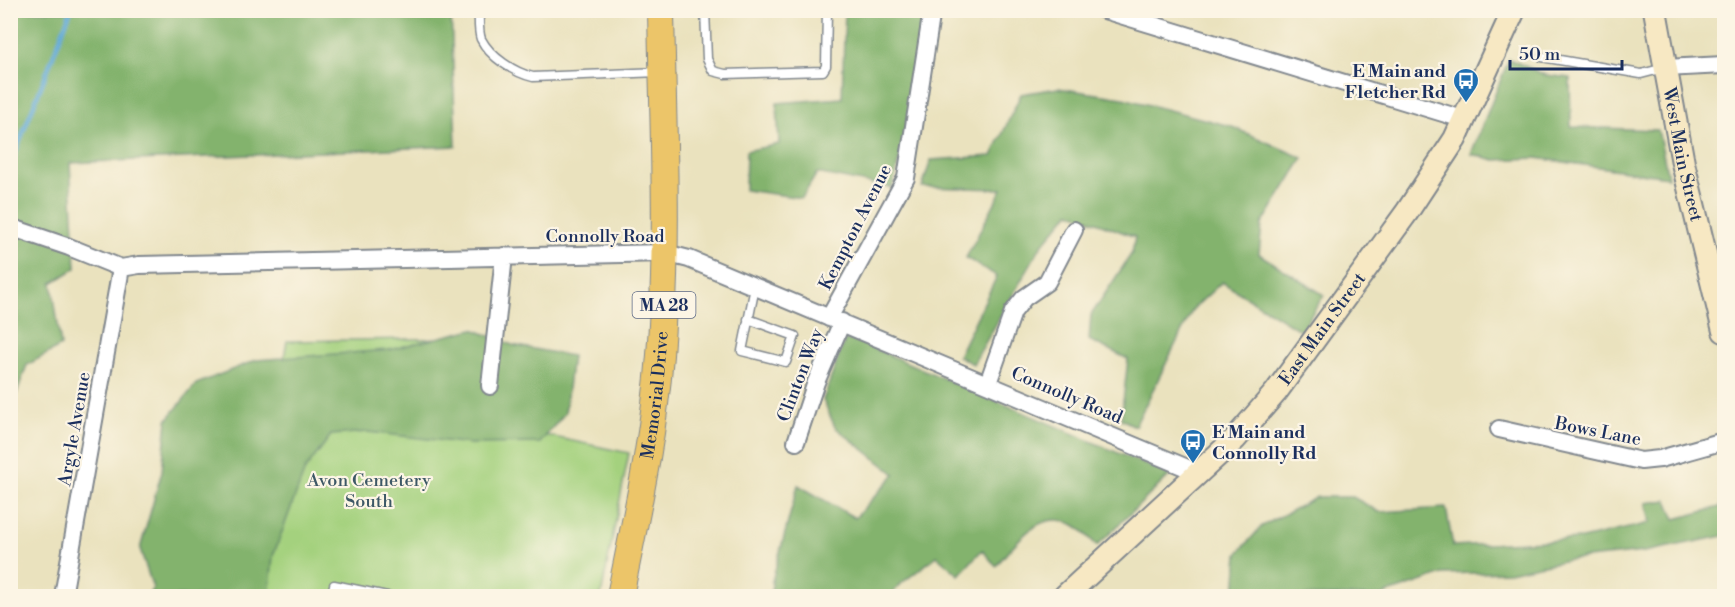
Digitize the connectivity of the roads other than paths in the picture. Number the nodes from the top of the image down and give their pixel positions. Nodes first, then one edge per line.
1 (479, 10) edge
2 (661, 10) edge
3 (705, 10) edge
4 (827, 10) edge
5 (932, 10) edge
6 (1514, 10) edge
7 (1655, 10) edge
8 (1109, 11) edge
9 (1542, 57) dead end
10 (1725, 65) edge
11 (1665, 68) junction
12 (662, 72) junction
13 (1466, 120) junction
14 (10, 227) edge
15 (1074, 230) dead end
16 (665, 254) junction
17 (504, 256) junction
18 (121, 268) junction
19 (755, 287) junction
20 (748, 319) junction
21 (835, 320) junction
22 (1725, 331) edge
23 (988, 383) junction
24 (490, 386) dead end
25 (1499, 429) dead end
26 (1725, 441) edge
27 (796, 442) dead end
28 (1199, 473) junction
29 (63, 597) edge
30 (332, 597) edge
31 (387, 597) edge
32 (620, 597) edge
33 (1065, 597) edge

1 - 12 lane
2 - 12 main road, Memorial Drive / MA 28
3 - 4 lane
5 - 21 street, Kempton Avenue
6 - 13 main road, East Main Street
7 - 11 main road, West Main Street
8 - 13 street
9 - 11 lane
10 - 11 street
11 - 22 main road, West Main Street
12 - 16 main road, Memorial Drive / MA 28
13 - 28 main road, East Main Street
14 - 18 street, Connolly Road
15 - 23 street
16 - 17 street, Connolly Road
16 - 19 street, Connolly Road
16 - 32 main road, Memorial Drive / MA 28
17 - 18 street, Connolly Road
17 - 24 street
18 - 29 street, Argyle Avenue
19 - 20 lane
19 - 21 street, Connolly Road
20 - 20 lane
21 - 23 street, Connolly Road
21 - 27 street, Clinton Way
23 - 28 street, Connolly Road
25 - 26 street, Bows Lane
28 - 33 main road, East Main Street
30 - 31 lane

